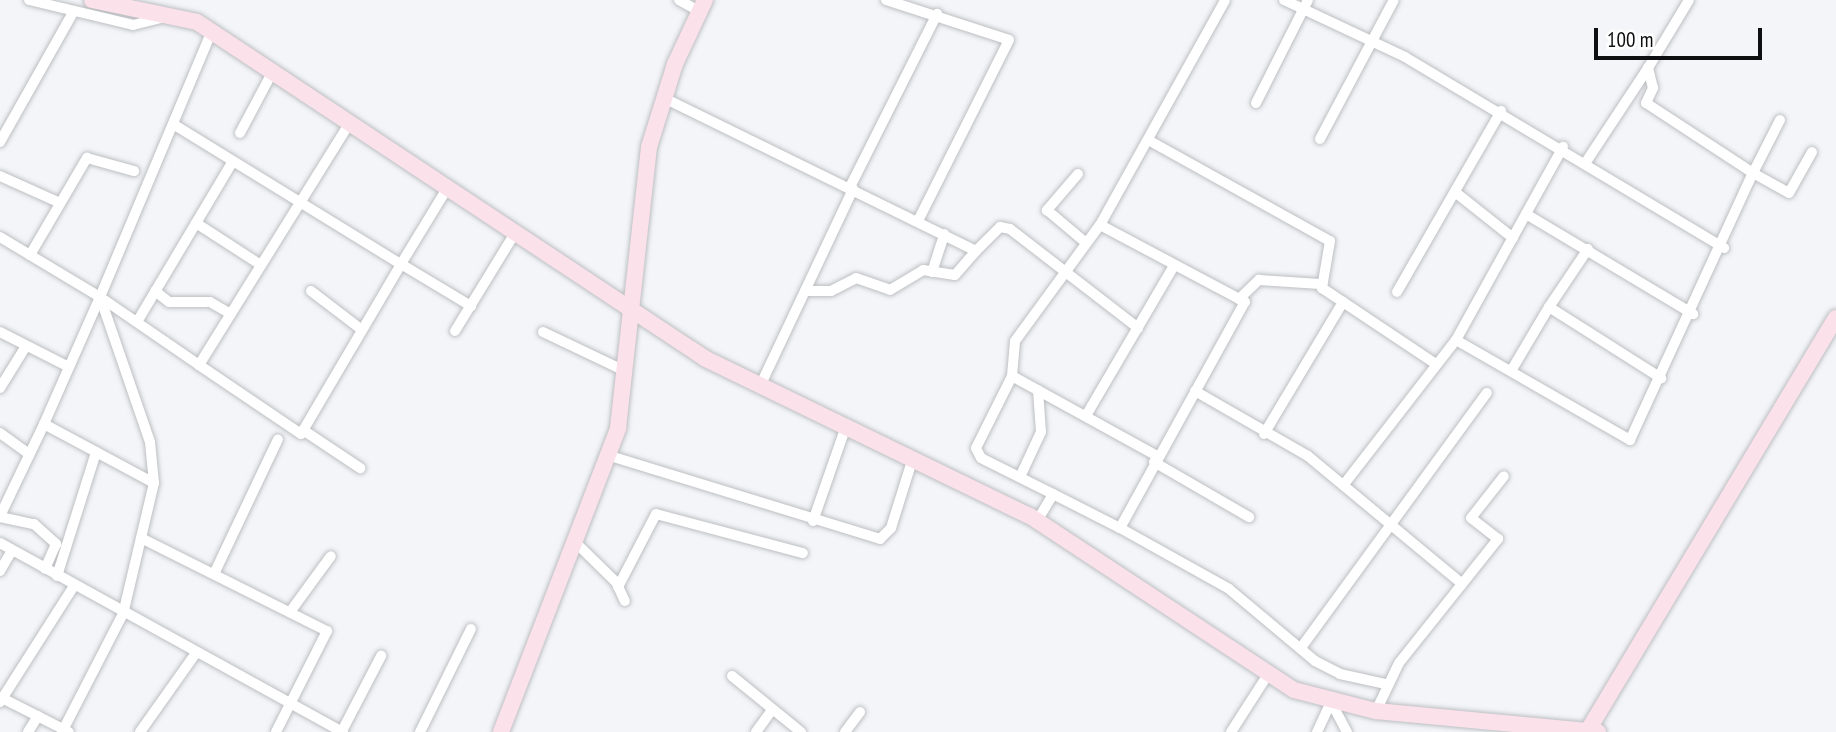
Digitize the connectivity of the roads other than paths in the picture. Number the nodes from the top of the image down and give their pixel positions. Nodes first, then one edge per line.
1 (29, 0) edge
2 (92, 0) edge
3 (679, 0) edge
4 (886, 0) edge
5 (1226, 0) edge
6 (1284, 0) edge
7 (1394, 0) edge
8 (1689, 0) edge
9 (1305, 5) edge
10 (702, 6) edge
11 (72, 14) junction
12 (937, 14) junction
13 (167, 16) junction
14 (212, 31) junction
15 (1373, 42) junction
16 (1648, 68) junction
17 (274, 69) junction
18 (664, 98) junction
19 (1256, 103) dead end
20 (1501, 111) junction
21 (1780, 120) dead end
22 (351, 121) junction
23 (173, 124) junction
24 (240, 132) dead end
25 (1320, 139) dead end
26 (0, 141) edge
27 (1150, 141) junction
28 (1563, 147) junction
29 (1812, 152) dead end
30 (233, 161) junction
31 (1586, 162) junction
32 (134, 171) dead end
33 (1753, 173) junction
34 (1078, 174) dead end
35 (0, 176) edge
36 (448, 187) junction
37 (851, 188) junction
38 (1455, 192) junction
39 (301, 202) junction
40 (60, 203) junction
41 (1526, 214) junction
42 (918, 221) junction
43 (196, 223) junction
44 (1100, 225) junction
45 (515, 233) junction
46 (944, 234) junction
47 (0, 237) edge
48 (1513, 238) junction
49 (1085, 242) junction
50 (1724, 248) junction
51 (1588, 249) junction
52 (976, 251) junction
53 (30, 255) junction
54 (401, 264) junction
55 (261, 265) junction
56 (1174, 266) junction
57 (932, 272) junction
58 (1060, 273) junction
59 (1320, 284) junction
60 (155, 291) junction
61 (312, 291) dead end
62 (804, 292) junction
63 (1397, 292) dead end
64 (100, 297) junction
65 (1239, 299) junction
66 (1343, 302) junction
67 (471, 306) junction
68 (1549, 307) junction
69 (628, 310) junction
70 (231, 314) junction
71 (1693, 314) junction
72 (1836, 318) edge
73 (137, 322) junction
74 (1138, 328) junction
75 (362, 330) junction
76 (0, 331) edge
77 (455, 331) dead end
78 (543, 332) dead end
79 (1455, 340) junction
80 (26, 346) junction
81 (1433, 362) junction
82 (199, 366) junction
83 (69, 367) junction
84 (623, 370) junction
85 (1511, 372) junction
86 (1012, 376) junction
87 (1661, 378) junction
88 (760, 386) junction
89 (0, 388) edge
90 (1038, 390) junction
91 (1195, 391) junction
92 (1488, 393) dead end
93 (1087, 414) junction
94 (44, 424) junction
95 (846, 426) junction
96 (303, 430) junction
97 (0, 433) edge
98 (1264, 434) junction
99 (278, 439) dead end
100 (26, 452) junction
101 (96, 452) junction
102 (607, 456) junction
103 (914, 457) junction
104 (1156, 459) junction
105 (360, 468) dead end
106 (1504, 476) dead end
107 (1020, 477) junction
108 (155, 483) junction
109 (1345, 483) junction
110 (1053, 494) junction
111 (0, 517) edge
112 (1248, 517) dead end
113 (813, 521) junction
114 (1037, 521) junction
115 (1390, 524) junction
116 (1120, 528) junction
117 (141, 538) junction
118 (575, 542) junction
119 (0, 543) edge
120 (12, 550) junction
121 (803, 553) dead end
122 (331, 556) dead end
123 (45, 569) junction
124 (0, 571) edge
125 (214, 574) junction
126 (57, 576) junction
127 (1462, 584) junction
128 (74, 586) junction
129 (618, 587) junction
130 (625, 601) dead end
131 (290, 612) junction
132 (122, 614) junction
133 (471, 629) dead end
134 (1303, 645) junction
135 (196, 653) junction
136 (382, 656) dead end
137 (732, 676) dead end
138 (1266, 677) junction
139 (1385, 684) junction
140 (1, 699) edge
141 (1331, 702) junction
142 (289, 703) junction
143 (772, 710) junction
144 (1376, 711) junction
145 (860, 712) dead end
146 (38, 716) junction
147 (1321, 730) edge
148 (65, 731) edge
149 (1591, 731) edge
150 (28, 732) edge
151 (140, 732) edge
152 (276, 732) edge
153 (342, 732) edge
154 (420, 732) edge
155 (501, 732) edge
156 (756, 732) edge
157 (801, 732) edge
158 (845, 732) edge
159 (1231, 732) edge
160 (1347, 732) edge

1 - 11 street
2 - 13 street
3 - 10 street
4 - 12 street
5 - 27 street
6 - 9 street
7 - 15 street
8 - 16 street
9 - 15 street
9 - 19 street
10 - 18 street
11 - 13 street
11 - 26 street
12 - 37 street
12 - 42 street
13 - 14 street
14 - 17 street
14 - 23 street
15 - 20 street
15 - 25 street
16 - 31 street
16 - 33 street
17 - 22 street
17 - 24 street
18 - 37 street
18 - 69 street
20 - 28 street
20 - 38 street
21 - 33 street
22 - 36 street
22 - 39 street
23 - 30 street
23 - 64 street
27 - 44 street
27 - 59 street
28 - 31 street
28 - 41 street
29 - 33 street
30 - 39 street
30 - 43 street
31 - 50 street
32 - 40 street
33 - 50 street
34 - 49 street
35 - 40 street
36 - 45 street
36 - 54 street
37 - 42 street
37 - 62 street
38 - 48 street
38 - 63 street
39 - 54 street
39 - 55 street
40 - 53 street
41 - 48 street
41 - 51 street
42 - 46 street
43 - 55 street
43 - 60 street
44 - 49 street
44 - 56 street
45 - 67 street
45 - 69 street
46 - 52 street
46 - 57 street
47 - 53 street
48 - 79 street
49 - 58 street
50 - 71 street
51 - 68 street
51 - 71 street
52 - 57 street
52 - 58 street
53 - 64 street
54 - 67 street
54 - 75 street
55 - 70 street
56 - 65 street
56 - 74 street
57 - 62 street
58 - 74 street
58 - 86 street
59 - 65 street
59 - 66 street
60 - 70 street
60 - 73 street
61 - 75 street
62 - 88 street
64 - 73 street
64 - 83 street
64 - 108 street
65 - 91 street
66 - 81 street
66 - 98 street
67 - 77 street
68 - 85 street
68 - 87 street
69 - 84 street
69 - 88 street
70 - 82 street
71 - 87 street
72 - 149 street
73 - 82 street
74 - 93 street
75 - 96 street
76 - 80 street
78 - 84 street
79 - 81 street
79 - 85 street
80 - 83 street
80 - 89 street
81 - 109 street
82 - 96 street
83 - 94 street
84 - 102 street
85 - 87 street
86 - 90 street
86 - 107 street
88 - 95 street
90 - 93 street
90 - 107 street
91 - 98 street
91 - 104 street
92 - 115 street
93 - 104 street
94 - 100 street
94 - 101 street
95 - 103 street
95 - 113 street
96 - 105 street
97 - 100 street
98 - 109 street
99 - 125 street
100 - 111 street
101 - 108 street
101 - 126 street
102 - 113 street
102 - 118 street
103 - 113 street
103 - 114 street
104 - 112 street
104 - 116 street
106 - 127 street
107 - 110 street
108 - 117 street
109 - 115 street
110 - 114 street
110 - 116 street
111 - 123 street
114 - 138 street
115 - 127 street
115 - 134 street
116 - 134 street
117 - 125 street
117 - 132 street
118 - 129 street
118 - 155 street
119 - 120 street
120 - 123 street
120 - 124 street
121 - 129 street
122 - 131 street
123 - 126 street
125 - 131 street
126 - 128 street
127 - 139 street
128 - 132 street
128 - 140 street
129 - 130 street
131 - 142 street
132 - 135 street
132 - 148 street
133 - 154 street
134 - 139 street
135 - 142 street
135 - 151 street
136 - 153 street
137 - 143 street
138 - 141 street
138 - 159 street
139 - 144 street
140 - 146 street
141 - 144 street
141 - 147 street
141 - 160 street
142 - 152 street
142 - 153 street
143 - 156 street
143 - 157 street
144 - 149 street
145 - 158 street
146 - 148 street
146 - 150 street

